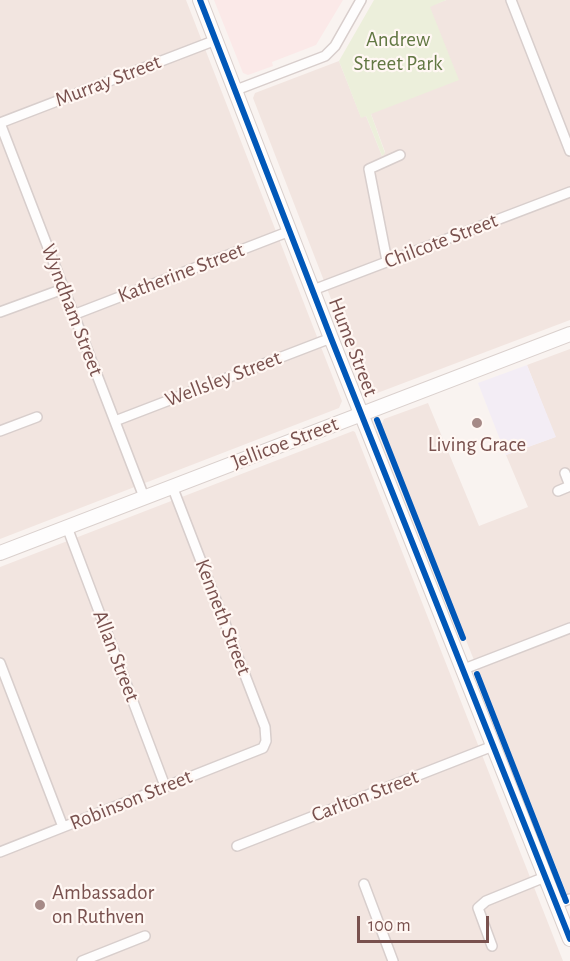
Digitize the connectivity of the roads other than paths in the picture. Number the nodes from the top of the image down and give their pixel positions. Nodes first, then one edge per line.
1 (200, 0) edge
2 (361, 0) edge
3 (511, 0) edge
4 (216, 40) junction
5 (236, 90) junction
6 (0, 123) edge
7 (10, 150) junction
8 (570, 151) edge
9 (0, 154) edge
10 (400, 155) dead end
11 (570, 192) edge
12 (290, 231) junction
13 (387, 261) junction
14 (63, 289) junction
15 (313, 290) junction
16 (0, 312) edge
17 (73, 315) junction
18 (570, 334) edge
19 (331, 338) junction
20 (361, 414) junction
21 (37, 417) dead end
22 (115, 421) junction
23 (0, 431) edge
24 (565, 473) dead end
25 (172, 486) junction
26 (570, 486) edge
27 (558, 491) dead end
28 (144, 497) junction
29 (67, 527) junction
30 (0, 553) edge
31 (570, 628) edge
32 (0, 663) edge
33 (464, 669) junction
34 (493, 746) junction
35 (263, 748) joint
36 (165, 786) junction
37 (63, 827) junction
38 (237, 846) dead end
39 (0, 852) edge
40 (545, 878) junction
41 (364, 884) dead end
42 (570, 899) edge
43 (556, 904) junction
44 (145, 936) dead end
45 (570, 939) edge
46 (492, 946) dead end
47 (82, 961) edge
48 (393, 961) edge

1 - 4 street, Hume Street
2 - 5 street
3 - 8 street
4 - 5 street, Hume Street
4 - 6 street, Murray Street
5 - 12 street, Hume Street
6 - 7 street, Wyndham Street
7 - 9 street
7 - 14 street, Wyndham Street
10 - 13 street
11 - 13 street, Chilcote Street
12 - 15 street, Hume Street
12 - 17 street, Katherine Street
13 - 15 street, Chilcote Street
14 - 16 street
14 - 17 street, Wyndham Street
15 - 19 street, Hume Street
17 - 22 street, Wyndham Street
18 - 20 street, Jellicoe Street
19 - 20 street, Hume Street
19 - 22 street, Wellsley Street
20 - 25 street, Jellicoe Street
20 - 33 street, Hume Street
21 - 23 street
22 - 28 street, Wyndham Street
24 - 26 street
25 - 28 street, Jellicoe Street
25 - 35 street, Kenneth Street
26 - 27 street
28 - 29 street, Jellicoe Street
29 - 30 street, Jellicoe Street
29 - 36 street, Allan Street
31 - 33 street
32 - 37 street
33 - 34 street, Hume Street
34 - 38 street, Carlton Street
34 - 40 street, Hume Street
35 - 36 street, Robinson Street
36 - 37 street, Robinson Street
37 - 39 street, Robinson Street
40 - 43 street, Hume Street
40 - 46 street
41 - 48 street
42 - 43 street
43 - 45 street, Hume Street
44 - 47 street

